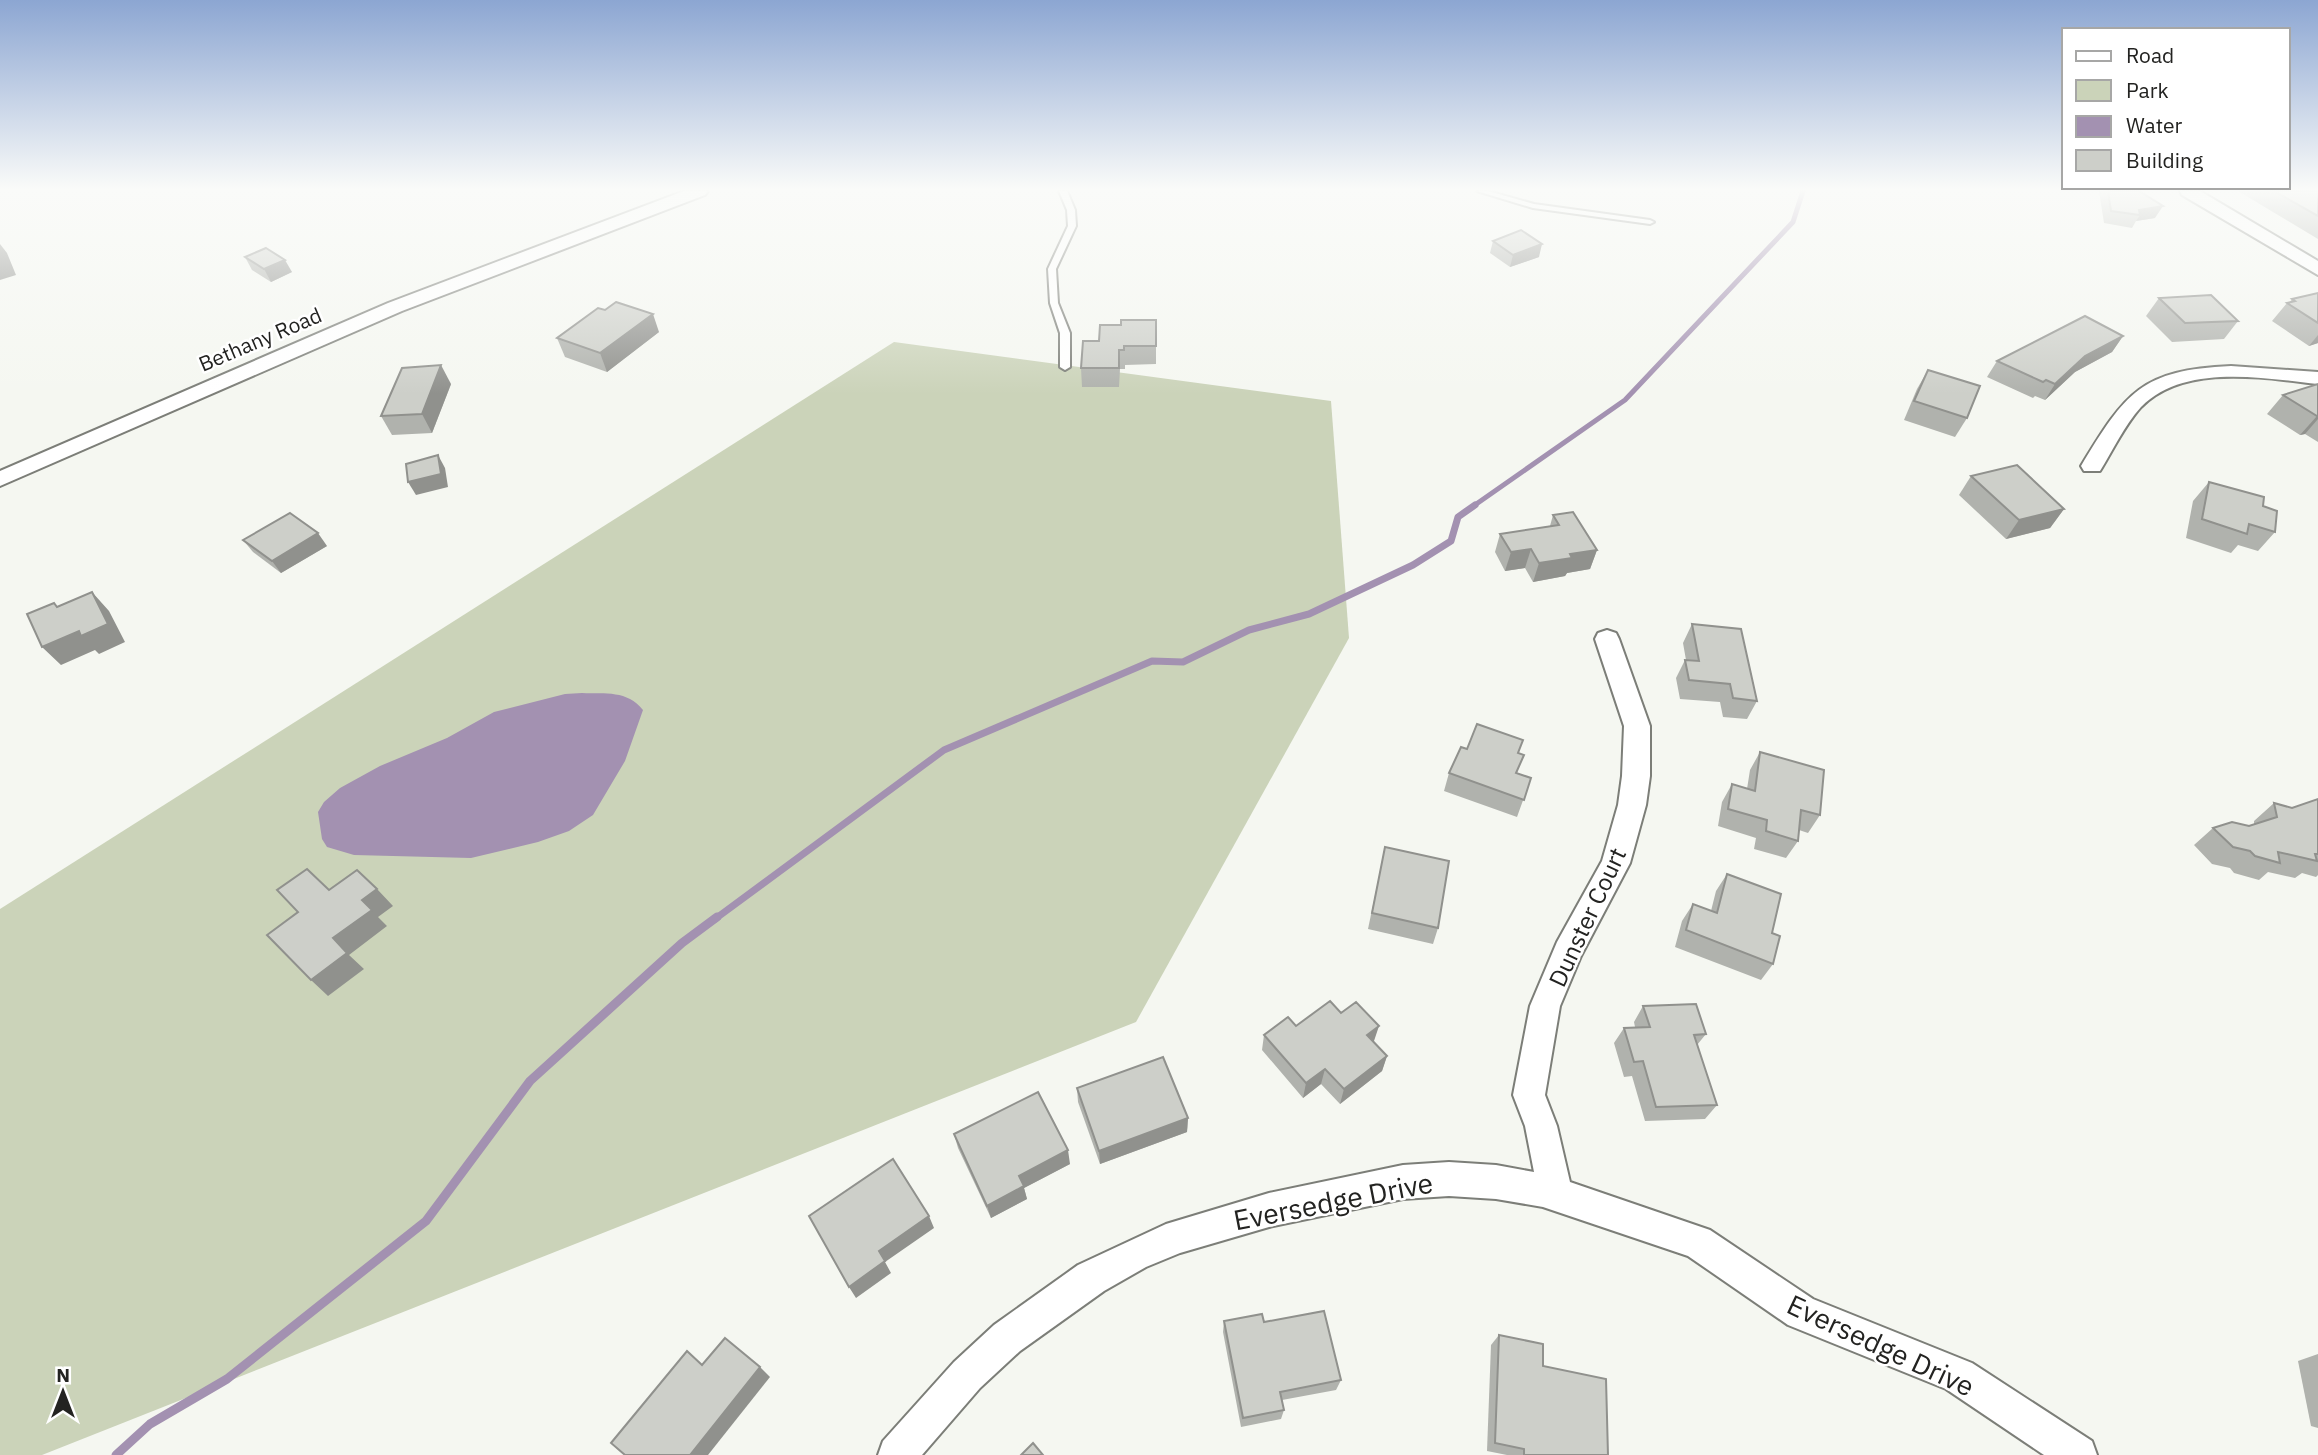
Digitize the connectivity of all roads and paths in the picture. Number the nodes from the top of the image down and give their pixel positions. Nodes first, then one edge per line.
1 (521, 259) edge
2 (1057, 259) edge
3 (2301, 259) edge
4 (2318, 269) edge
5 (1065, 367) dead end
6 (2318, 378) edge
7 (2092, 466) dead end
8 (0, 479) edge
9 (1607, 639) dead end
10 (1556, 1195) junction
11 (897, 1455) edge
12 (2078, 1455) edge

1 - 8 street, Bethany Road
2 - 5 lane
3 - 4 street
6 - 7 street
9 - 10 street, Dunster Court
10 - 11 street, Eversedge Drive
10 - 12 street, Eversedge Drive

